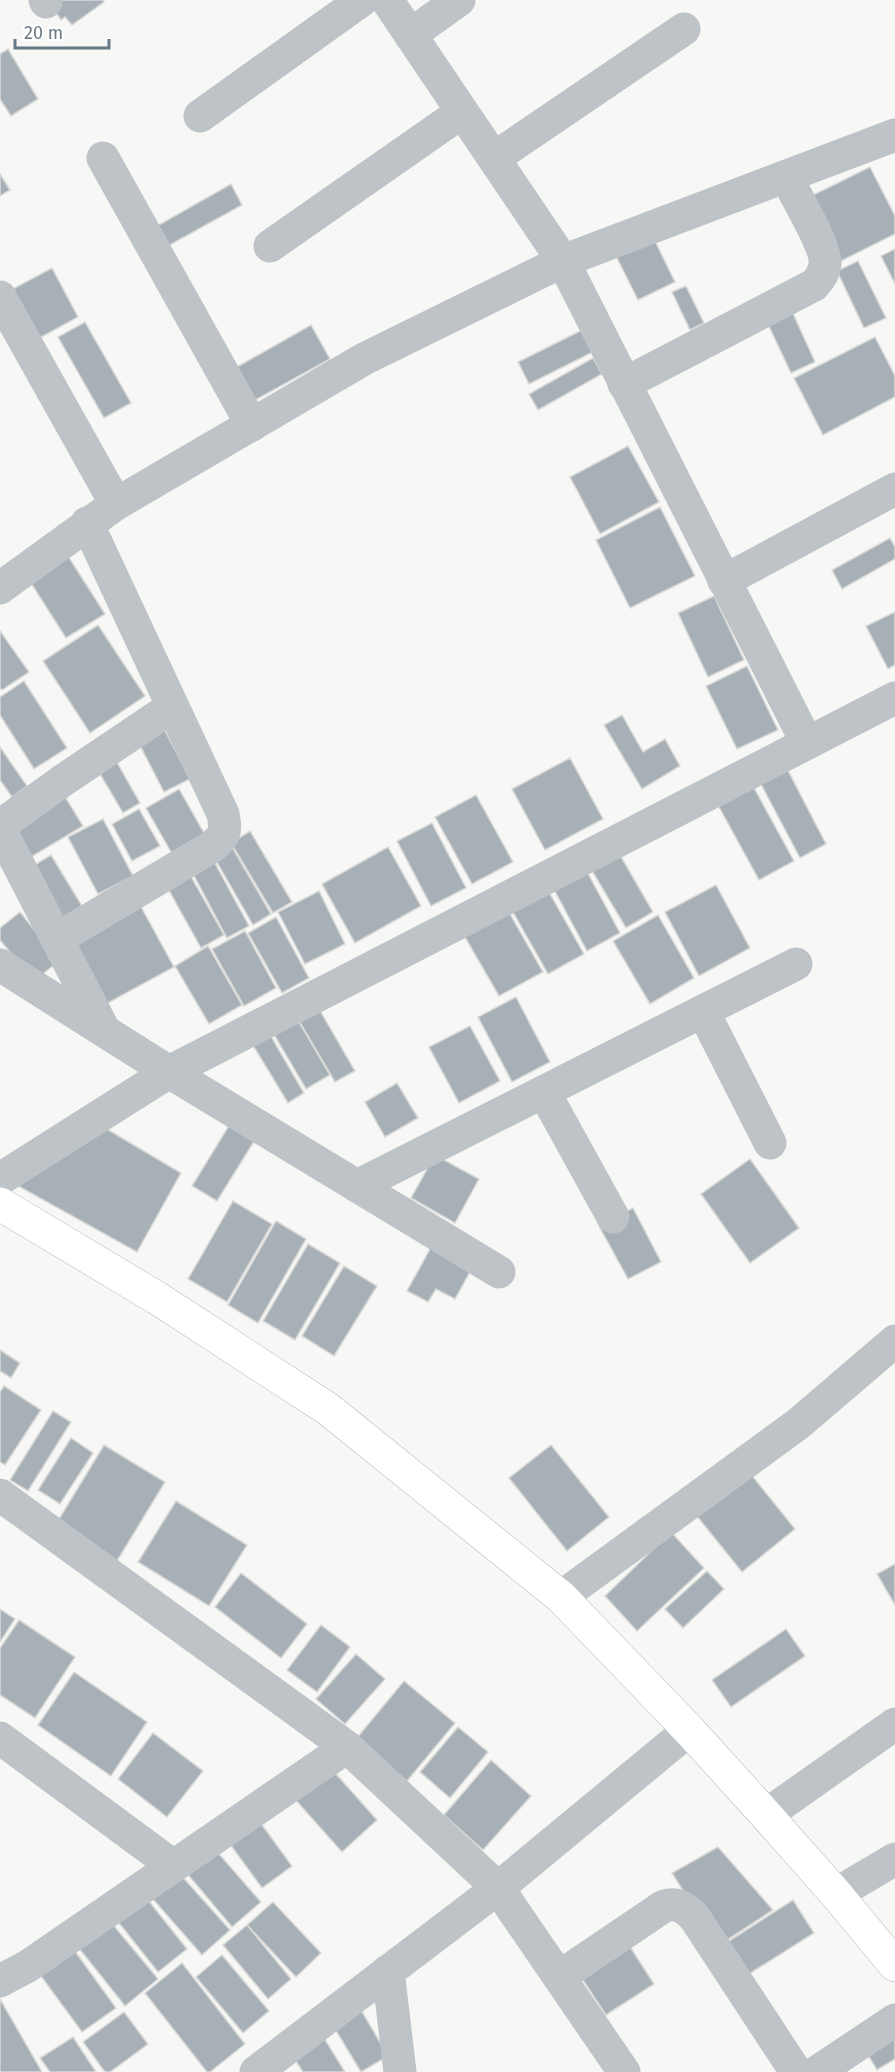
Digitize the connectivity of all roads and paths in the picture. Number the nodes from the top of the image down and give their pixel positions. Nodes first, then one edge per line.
1 (362, 0) edge
2 (387, 0) edge
3 (459, 0) edge
4 (684, 29) dead end
5 (410, 35) junction
6 (462, 112) junction
7 (200, 116) dead end
8 (895, 135) edge
9 (103, 158) dead end
10 (494, 158) junction
11 (786, 177) junction
12 (270, 246) dead end
13 (563, 261) junction
14 (0, 297) edge
15 (624, 384) junction
16 (252, 425) junction
17 (895, 489) edge
18 (116, 504) junction
19 (87, 523) junction
20 (724, 581) junction
21 (0, 588) edge
22 (895, 698) edge
23 (172, 707) junction
24 (807, 743) junction
25 (0, 827) edge
26 (57, 939) junction
27 (796, 964) dead end
28 (0, 965) edge
29 (703, 1011) junction
30 (105, 1032) junction
31 (169, 1072) junction
32 (544, 1092) junction
33 (770, 1143) dead end
34 (0, 1179) edge
35 (357, 1186) junction
36 (5, 1215) edge
37 (613, 1217) dead end
38 (499, 1272) dead end
39 (895, 1341) edge
40 (0, 1495) edge
41 (561, 1597) junction
42 (895, 1724) edge
43 (689, 1730) junction
44 (0, 1738) edge
45 (347, 1747) junction
46 (766, 1815) junction
47 (895, 1859) edge
48 (172, 1865) junction
49 (498, 1888) junction
50 (836, 1894) junction
51 (895, 1965) edge
52 (388, 1971) junction
53 (559, 1977) junction
54 (0, 1981) edge
55 (895, 2020) edge
56 (256, 2072) edge
57 (400, 2072) edge
58 (624, 2072) edge
59 (796, 2072) edge
60 (817, 2072) edge

1 - 7 street
2 - 5 street
3 - 5 street
4 - 10 street
5 - 6 street
6 - 10 street
6 - 12 street
8 - 11 street
9 - 16 street
10 - 13 street
11 - 13 street
11 - 15 street
13 - 15 street
13 - 16 street
14 - 18 street
15 - 20 street
16 - 18 street
17 - 20 street
18 - 19 street
19 - 21 street
19 - 23 street
20 - 24 street
22 - 24 street
23 - 25 street
23 - 26 street
24 - 31 street
25 - 26 street
26 - 30 street
27 - 29 street
28 - 30 street
29 - 32 street
29 - 33 street
30 - 31 street
31 - 34 street
31 - 35 street
32 - 35 street
32 - 37 street
35 - 38 street
36 - 41 main road
39 - 41 street
40 - 45 street
41 - 43 main road
42 - 46 street
43 - 46 main road
43 - 49 street
44 - 48 street
45 - 48 street
45 - 49 street
46 - 50 main road
47 - 50 street
48 - 54 street
49 - 52 street
49 - 53 street
50 - 51 main road
52 - 56 street
52 - 57 street
53 - 58 street
53 - 59 street
55 - 60 street

